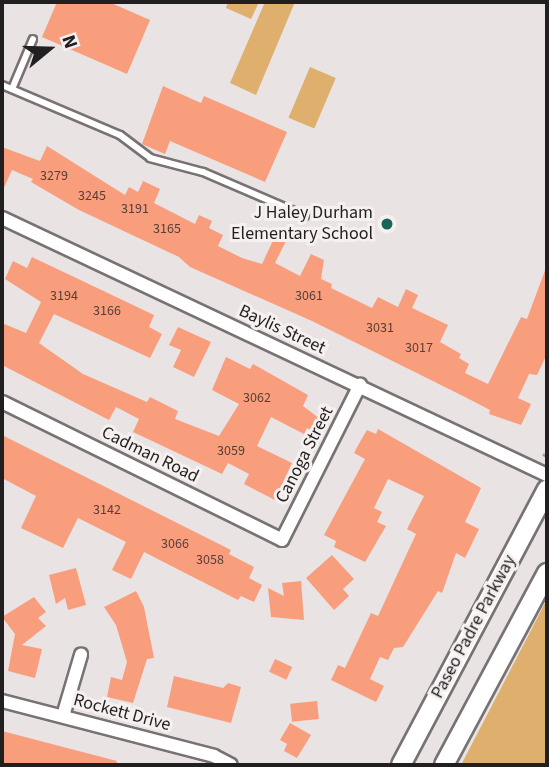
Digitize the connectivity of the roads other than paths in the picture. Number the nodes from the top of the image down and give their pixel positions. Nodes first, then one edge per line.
1 (33, 39) dead end
2 (2, 85) edge
3 (12, 89) junction
4 (305, 216) dead end
5 (2, 218) edge
6 (360, 385) junction
7 (2, 402) edge
8 (547, 475) edge
9 (547, 489) edge
10 (282, 540) joint
11 (547, 573) edge
12 (81, 655) dead end
13 (2, 701) edge
14 (64, 716) junction
15 (231, 765) edge
16 (401, 765) edge
17 (444, 765) edge

1 - 3 lane
2 - 3 lane
3 - 4 lane
5 - 6 street, Baylis Street
6 - 8 street, Baylis Street
6 - 10 street, Canoga Street
7 - 10 street, Cadman Road
9 - 16 main road, Paseo Padre Parkway
11 - 17 main road
12 - 14 street
13 - 14 street, Rockett Drive
14 - 15 street, Rockett Drive

